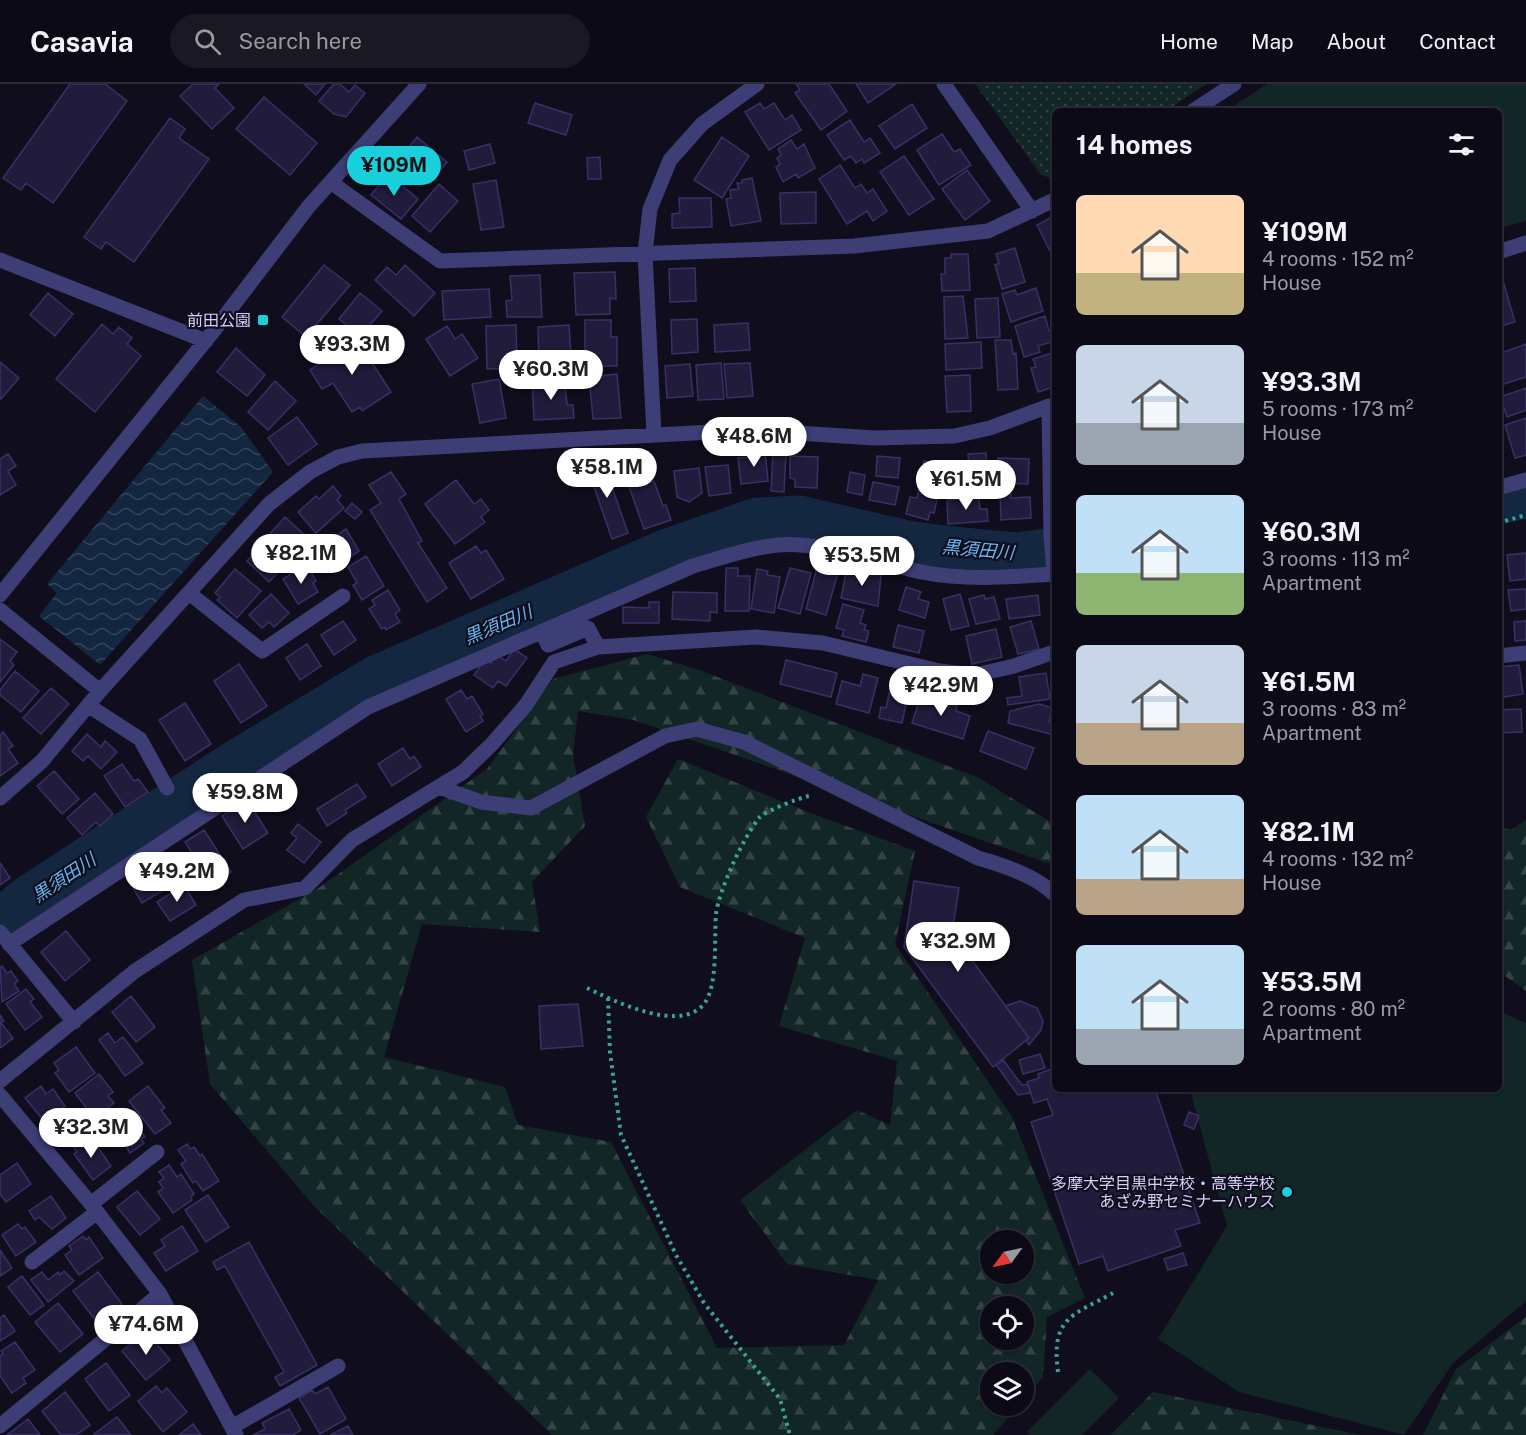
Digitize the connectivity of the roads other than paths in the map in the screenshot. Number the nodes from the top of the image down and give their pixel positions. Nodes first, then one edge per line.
1 (419, 84) edge
2 (757, 84) edge
3 (944, 84) edge
4 (1234, 84) edge
5 (1197, 108) edge
6 (332, 183) junction
7 (1052, 201) edge
8 (1032, 211) junction
9 (1526, 243) edge
10 (1502, 251) edge
11 (645, 253) junction
12 (0, 260) edge
13 (206, 341) junction
14 (1052, 405) edge
15 (654, 435) junction
16 (1526, 480) edge
17 (1502, 487) edge
18 (1052, 529) edge
19 (1052, 572) edge
20 (189, 592) junction
21 (0, 595) edge
22 (343, 596) dead end
23 (0, 610) edge
24 (542, 632) junction
25 (598, 647) junction
26 (1052, 653) edge
27 (1526, 653) edge
28 (1502, 656) edge
29 (100, 691) junction
30 (89, 706) junction
31 (439, 787) junction
32 (167, 788) dead end
33 (0, 798) edge
34 (1052, 892) edge
35 (4, 938) edge
36 (74, 1022) junction
37 (0, 1081) edge
38 (0, 1095) edge
39 (157, 1152) dead end
40 (94, 1208) junction
41 (32, 1262) dead end
42 (160, 1294) junction
43 (338, 1366) dead end
44 (0, 1426) edge
45 (234, 1431) edge

1 - 6 street
2 - 11 street
3 - 8 street
4 - 5 street
6 - 11 street
6 - 13 street
7 - 8 street
8 - 11 street
9 - 10 street
11 - 15 street
12 - 13 street
13 - 21 street
14 - 15 street
14 - 18 street
15 - 20 street
16 - 17 street
19 - 24 street
20 - 22 street
20 - 29 street
23 - 29 street
24 - 25 street
24 - 35 street
25 - 26 street
25 - 31 street
27 - 28 street
29 - 30 street
30 - 32 street
30 - 33 street
31 - 34 street
31 - 36 street
35 - 36 street
36 - 37 street
38 - 40 street
39 - 40 street
40 - 41 street
40 - 42 street
42 - 44 street
42 - 45 street
43 - 45 street

